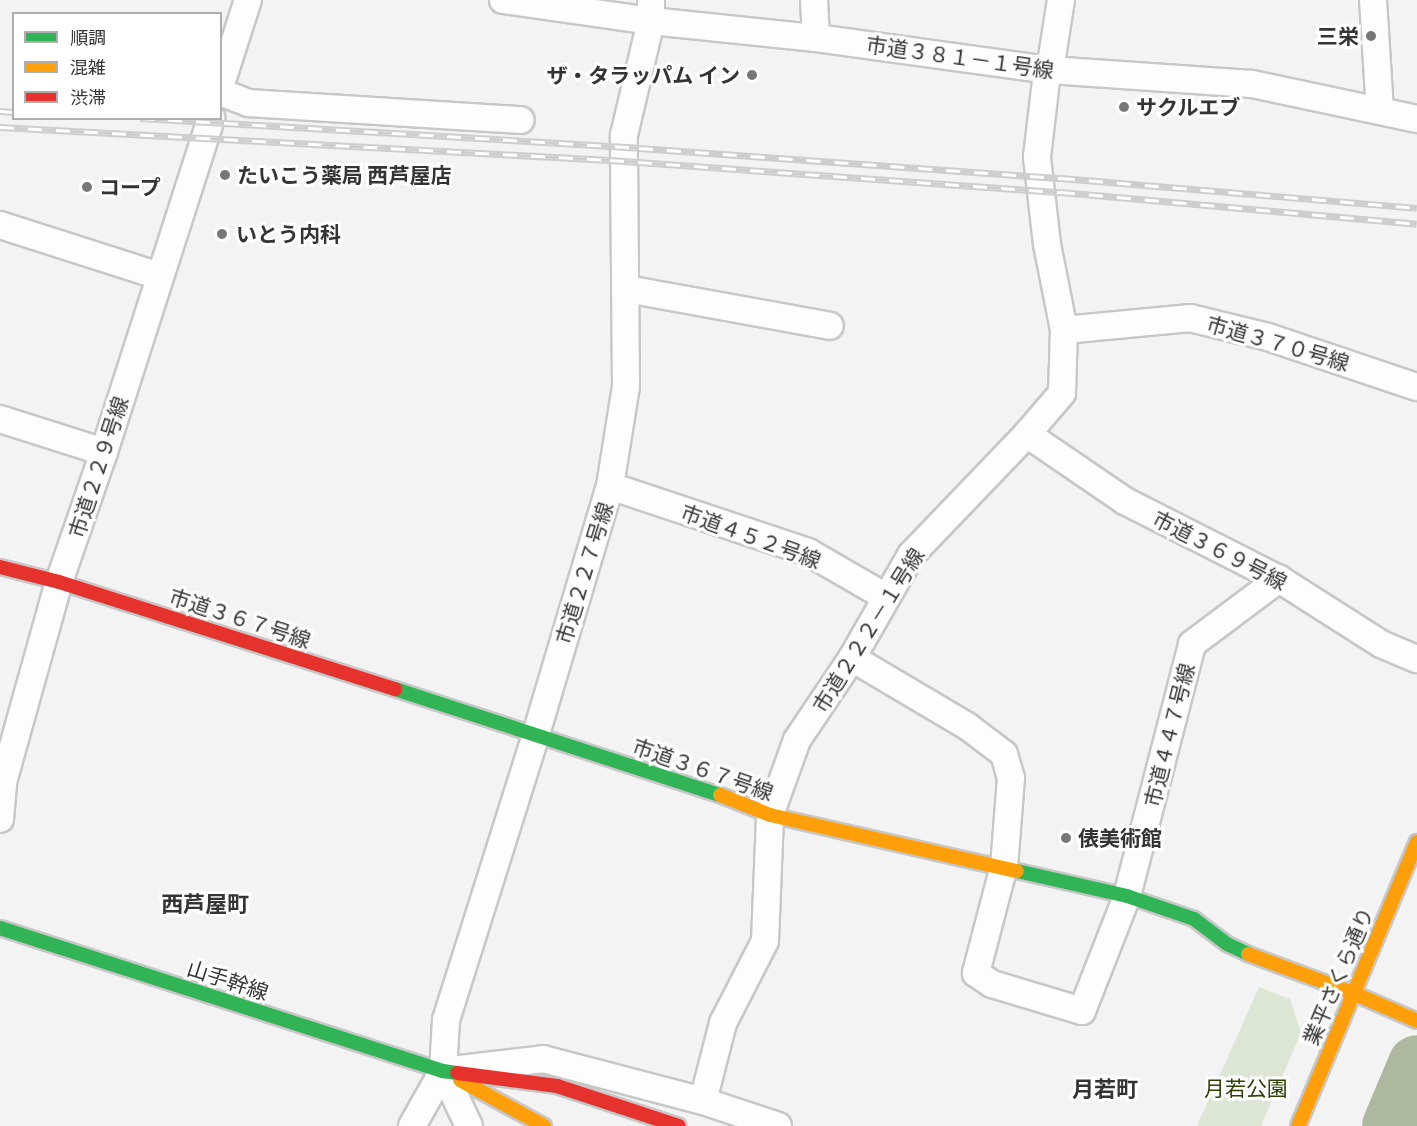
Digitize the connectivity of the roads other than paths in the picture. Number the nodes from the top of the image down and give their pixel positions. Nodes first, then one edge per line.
1 (248, 0) edge
2 (502, 0) edge
3 (814, 0) edge
4 (1061, 0) edge
5 (1373, 0) edge
6 (651, 11) edge
7 (816, 38) junction
8 (1050, 70) junction
9 (222, 81) edge
10 (222, 93) edge
11 (1380, 111) junction
12 (1417, 119) edge
13 (209, 120) edge
14 (520, 120) dead end
15 (0, 225) edge
16 (160, 276) junction
17 (627, 289) junction
18 (830, 326) dead end
19 (1064, 330) junction
20 (1417, 387) edge
21 (0, 419) edge
22 (1027, 434) junction
23 (104, 452) junction
24 (610, 486) junction
25 (0, 567) edge
26 (1278, 579) junction
27 (59, 582) junction
28 (886, 597) junction
29 (852, 658) junction
30 (1417, 660) edge
31 (536, 734) junction
32 (770, 815) junction
33 (0, 819) edge
34 (1417, 842) edge
35 (1004, 866) junction
36 (1128, 896) junction
37 (0, 928) edge
38 (1353, 993) junction
39 (1417, 1021) edge
40 (443, 1071) junction
41 (703, 1101) junction
42 (412, 1126) edge
43 (469, 1126) edge
44 (544, 1126) edge
45 (678, 1126) edge
46 (778, 1126) edge
47 (1298, 1126) edge

1 - 9 street
2 - 6 street, 市道３８１－１号線
3 - 7 street
4 - 8 street, 市道２２２－１号線
5 - 11 street
6 - 7 street, 市道３８１－１号線
6 - 17 street, 市道２２７号線
7 - 8 street, 市道３８１－１号線
8 - 11 street, 市道３８１－１号線
8 - 19 street, 市道２２２－１号線
10 - 14 street
11 - 12 street, 市道３８１－１号線
13 - 16 street, 市道２２９号線
15 - 16 street
16 - 23 street, 市道２２９号線
17 - 18 street
17 - 24 street, 市道２２７号線
19 - 20 street, 市道３７０号線
19 - 22 street, 市道２２２－１号線
21 - 23 street
22 - 26 street, 市道３６９号線
22 - 28 street, 市道２２２－１号線
23 - 27 street, 市道２２９号線
24 - 28 street, 市道４５２号線
24 - 31 street, 市道２２７号線
25 - 27 street, 市道３６７号線
26 - 30 street, 市道３６９号線
26 - 36 street, 市道４４７号線
27 - 31 street, 市道３６７号線
27 - 33 street, 市道２２９号線
28 - 29 street, 市道２２２－１号線
29 - 32 street, 市道２２２－１号線
29 - 35 street
31 - 32 street, 市道３６７号線
31 - 40 street, 市道２２７号線
32 - 35 street, 市道３６７号線
32 - 41 street, 市道２２２－１号線
34 - 38 street, 業平さくら通り
35 - 36 street, 市道３６７号線
35 - 36 street, 市道４４７号線
36 - 38 street, 市道３６７号線
37 - 40 street, 山手幹線
38 - 39 street, 市道３６７号線
38 - 47 street, 業平さくら通り
40 - 41 street
40 - 42 street, 市道２２７号線
40 - 43 street
40 - 44 street, 山手幹線
40 - 45 street, 山手幹線
41 - 46 street

